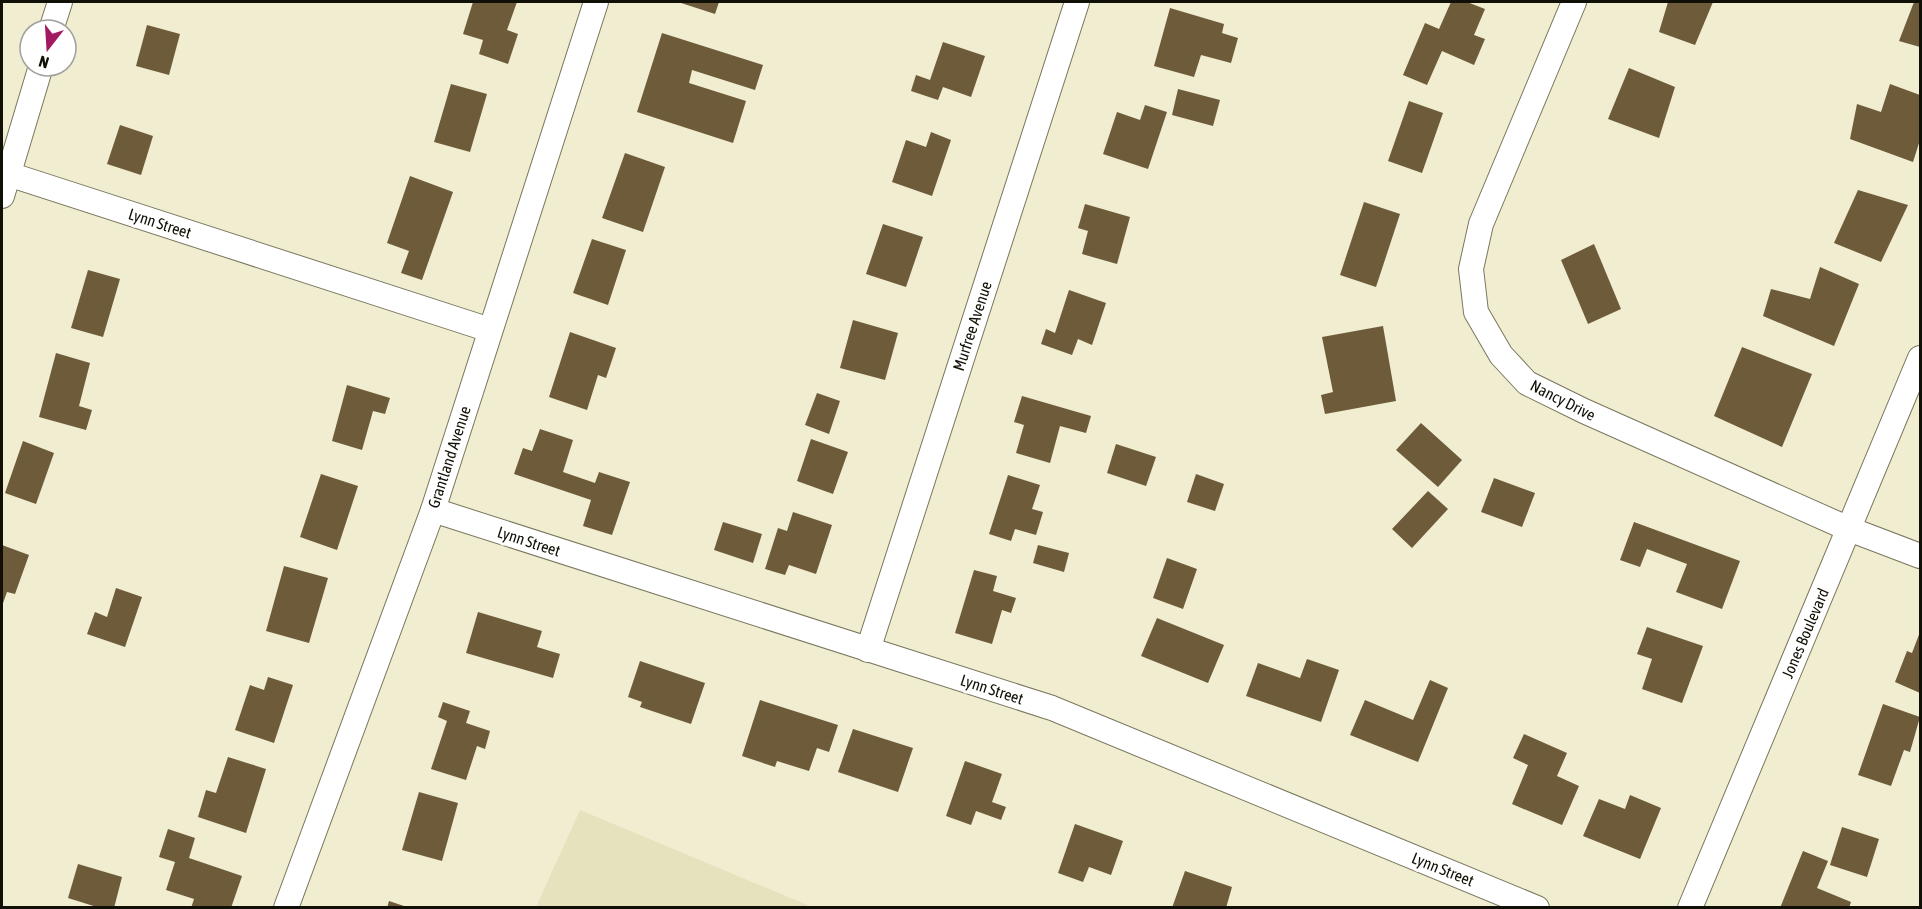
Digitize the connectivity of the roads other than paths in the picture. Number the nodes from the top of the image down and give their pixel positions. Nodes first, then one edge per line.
1 (60, 2) edge
2 (596, 2) edge
3 (1077, 2) edge
4 (1574, 2) edge
5 (55, 18) edge
6 (37, 78) edge
7 (4, 181) edge
8 (490, 330) junction
9 (1920, 358) edge
10 (432, 510) junction
11 (1849, 529) junction
12 (1920, 556) edge
13 (868, 650) junction
14 (286, 908) edge
15 (1537, 908) edge
16 (1690, 908) edge

1 - 5 street
2 - 8 street, Grantland Avenue
3 - 13 street, Murfree Avenue
4 - 11 street, Nancy Drive
6 - 7 street
7 - 8 street, Lynn Street
8 - 10 street, Grantland Avenue
9 - 11 street, Jones Boulevard
10 - 13 street, Lynn Street
10 - 14 street, Grantland Avenue
11 - 12 street, Nancy Drive
11 - 16 street, Jones Boulevard
13 - 15 street, Lynn Street

